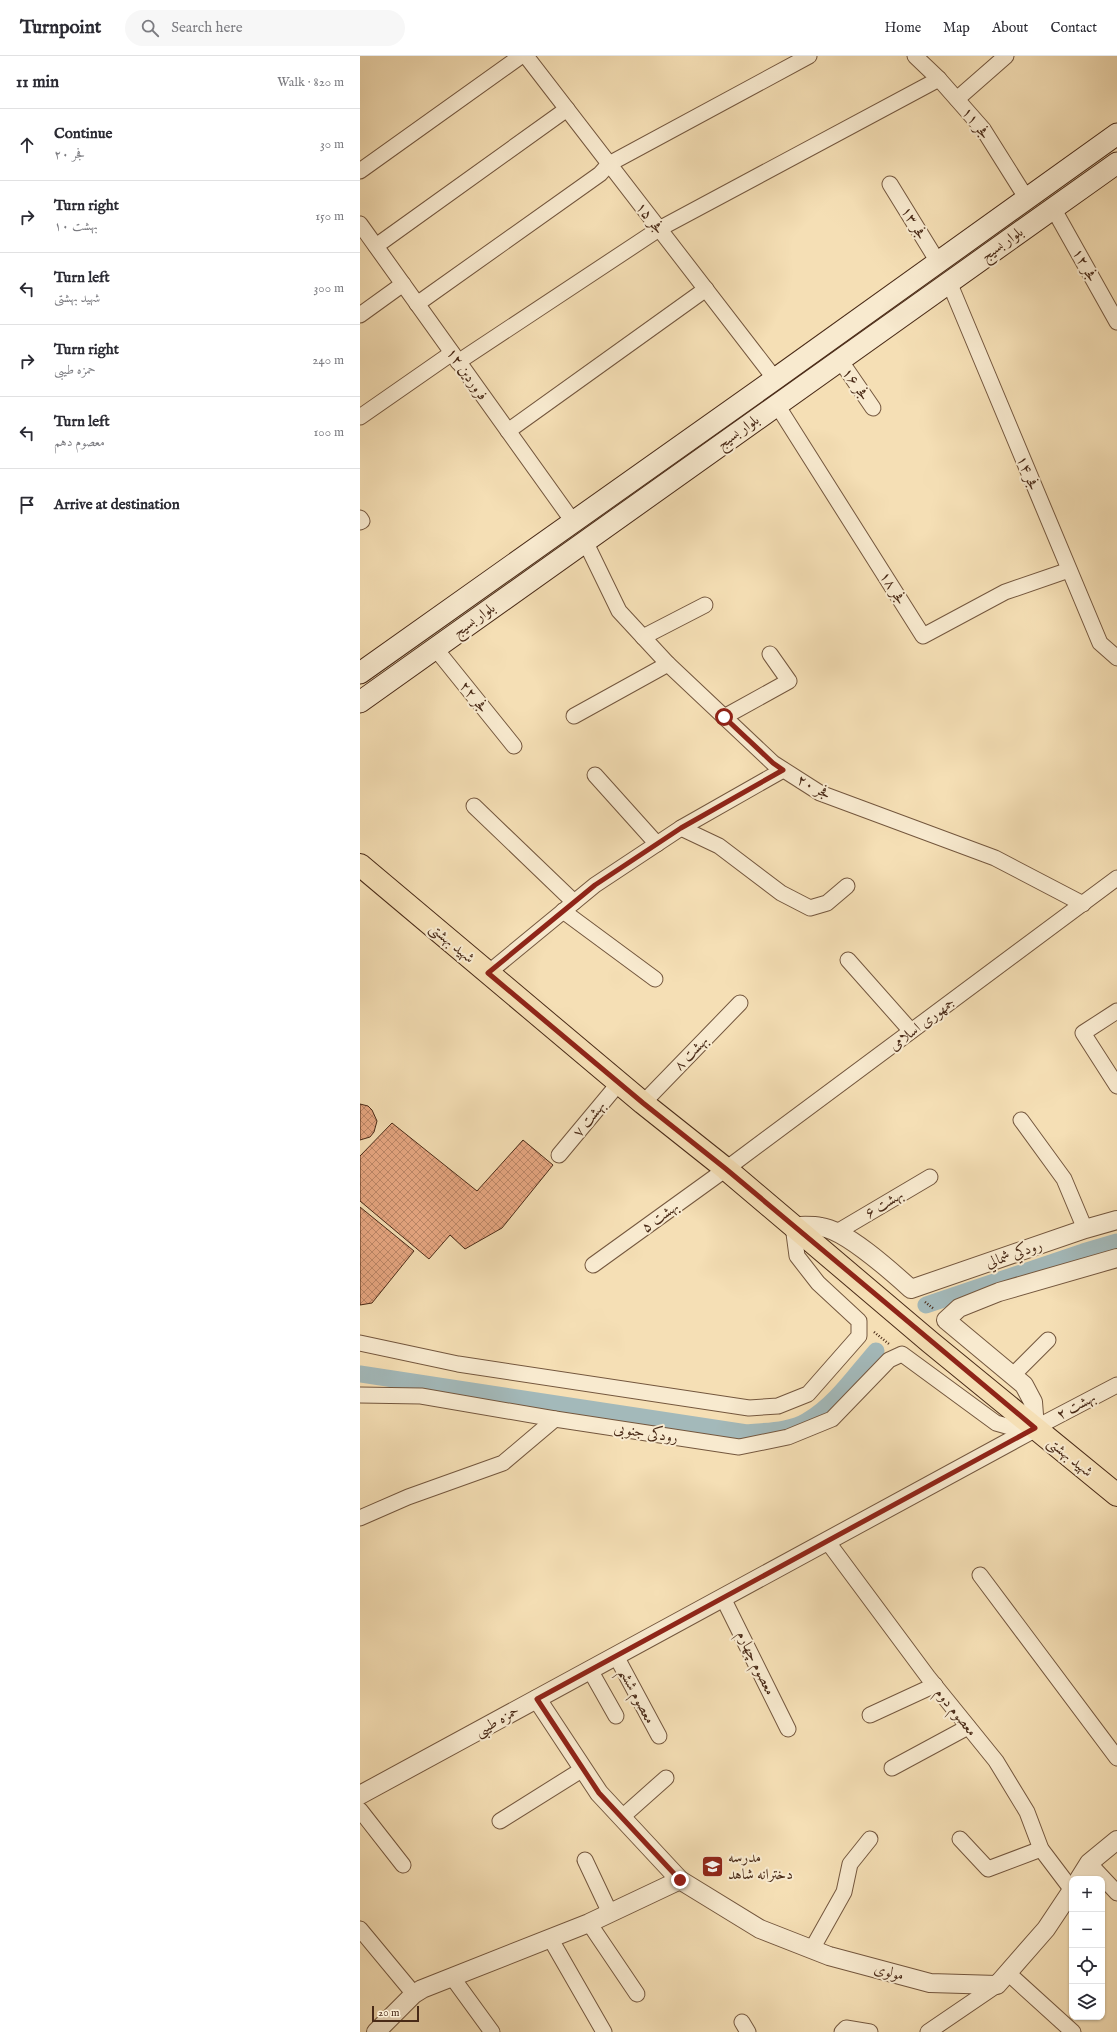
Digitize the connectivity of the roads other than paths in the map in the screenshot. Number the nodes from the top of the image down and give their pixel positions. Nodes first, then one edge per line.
1 (521, 56) edge
2 (526, 56) edge
3 (809, 56) edge
4 (915, 56) edge
5 (1006, 56) edge
6 (939, 79) junction
7 (957, 99) junction
8 (567, 109) junction
9 (1117, 134) edge
10 (1117, 163) edge
11 (609, 164) junction
12 (360, 171) edge
13 (890, 184) dead end
14 (1027, 199) junction
15 (1053, 208) junction
16 (360, 225) edge
17 (659, 229) junction
18 (376, 246) junction
19 (938, 262) junction
20 (949, 282) junction
21 (403, 284) junction
22 (706, 289) junction
23 (417, 304) junction
24 (360, 315) edge
25 (1117, 322) edge
26 (455, 358) junction
27 (840, 360) junction
28 (775, 379) junction
29 (777, 404) junction
30 (873, 408) dead end
31 (360, 417) edge
32 (508, 430) junction
33 (360, 518) edge
34 (360, 522) edge
35 (574, 523) junction
36 (585, 541) junction
37 (1069, 570) junction
38 (705, 605) dead end
39 (643, 637) junction
40 (435, 648) junction
41 (770, 654) dead end
42 (1117, 658) edge
43 (668, 664) junction
44 (360, 673) edge
45 (360, 702) edge
46 (574, 716) dead end
47 (724, 717) junction
48 (514, 746) dead end
49 (783, 770) junction
50 (594, 775) dead end
51 (474, 806) dead end
52 (681, 828) junction
53 (657, 844) junction
54 (360, 865) edge
55 (1117, 878) edge
56 (847, 886) dead end
57 (1083, 904) junction
58 (568, 907) junction
59 (848, 960) dead end
60 (488, 973) junction
61 (655, 979) dead end
62 (740, 1003) dead end
63 (1117, 1011) edge
64 (911, 1031) junction
65 (619, 1083) junction
66 (1117, 1086) edge
67 (643, 1103) junction
68 (1021, 1120) dead end
69 (559, 1155) dead end
70 (726, 1169) junction
71 (930, 1177) dead end
72 (1117, 1220) edge
73 (794, 1226) junction
74 (1085, 1229) junction
75 (837, 1232) junction
76 (1117, 1258) edge
77 (593, 1265) dead end
78 (1048, 1340) dead end
79 (360, 1343) edge
80 (1013, 1375) junction
81 (1117, 1385) edge
82 (360, 1395) edge
83 (555, 1419) junction
84 (1027, 1422) junction
85 (1117, 1495) edge
86 (360, 1518) edge
87 (827, 1541) junction
88 (980, 1575) dead end
89 (723, 1598) junction
90 (616, 1656) junction
91 (590, 1670) junction
92 (935, 1685) junction
93 (537, 1699) junction
94 (870, 1715) dead end
95 (616, 1716) dead end
96 (968, 1727) junction
97 (788, 1729) dead end
98 (658, 1736) dead end
99 (1117, 1758) edge
100 (892, 1768) dead end
101 (583, 1769) junction
102 (666, 1778) dead end
103 (360, 1795) edge
104 (360, 1810) edge
105 (621, 1818) junction
106 (500, 1821) dead end
107 (960, 1839) dead end
108 (870, 1840) dead end
109 (1117, 1840) edge
110 (1041, 1849) junction
111 (585, 1860) dead end
112 (1089, 1863) junction
113 (403, 1865) dead end
114 (1081, 1876) edge
115 (680, 1880) junction
116 (1069, 1886) edge
117 (1117, 1892) edge
118 (1069, 1894) edge
119 (610, 1913) junction
120 (589, 1923) junction
121 (360, 1928) edge
122 (550, 1938) junction
123 (812, 1949) junction
124 (452, 1977) junction
125 (1003, 1978) junction
126 (414, 1994) junction
127 (637, 1994) dead end
128 (376, 2032) edge
129 (492, 2032) edge
130 (604, 2032) edge
131 (842, 2032) edge
132 (870, 2032) edge
133 (928, 2032) edge
134 (1073, 2032) edge

1 - 12 street
2 - 8 street, فجر ۱۵
3 - 11 street
4 - 6 street, فجر ۱۱
5 - 7 street
6 - 7 street, فجر ۱۱
6 - 17 street
7 - 14 street, فجر ۱۱
8 - 11 street, فجر ۱۵
8 - 18 street
9 - 14 main road, بلوار بسیج
10 - 15 main road, بلوار بسیج
11 - 17 street, فجر ۱۵
11 - 23 street
13 - 19 street, فجر ۱۳
14 - 19 main road, بلوار بسیج
15 - 20 main road, بلوار بسیج
15 - 25 street, فجر ۱۲
16 - 18 street, ۱۲ فروردین
17 - 22 street, فجر ۱۵
17 - 26 street
18 - 21 street, ۱۲ فروردین
19 - 28 main road, بلوار بسیج
20 - 27 main road, بلوار بسیج
20 - 37 street, فجر ۱۴
21 - 23 street, ۱۲ فروردین
21 - 24 street
22 - 28 street, فجر ۱۵
22 - 32 street
23 - 26 street, ۱۲ فروردین
26 - 31 street
26 - 32 street, ۱۲ فروردین
27 - 29 main road, بلوار بسیج
27 - 30 street, فجر ۱۶
28 - 35 main road, بلوار بسیج
29 - 36 main road, بلوار بسیج
29 - 37 street, فجر ۱۸
32 - 35 street, ۱۲ فروردین
33 - 34 street
35 - 36 main road
35 - 44 main road, بلوار بسیج
36 - 39 street, فجر ۲۰
36 - 40 main road, بلوار بسیج
37 - 42 street, فجر ۱۴
38 - 39 street
39 - 43 street, فجر ۲۰
40 - 45 main road, بلوار بسیج
40 - 48 street, فجر ۲۲
41 - 47 street
43 - 46 street
43 - 47 street, فجر ۲۰
47 - 49 street, فجر ۲۰
49 - 52 street
49 - 57 street, فجر ۲۰
50 - 53 street
51 - 58 street
52 - 53 street
52 - 56 street
53 - 58 street
54 - 60 main road, شهید بهشتی
55 - 57 street, جمهوری اسلامی
57 - 64 street, جمهوری اسلامی
58 - 60 street
58 - 61 street
59 - 64 street
60 - 65 main road, شهید بهشتی
62 - 67 street, بهشت ۸
63 - 66 street
64 - 70 street, جمهوری اسلامی
65 - 67 main road, شهید بهشتی
65 - 69 street, بهشت ۷
67 - 70 main road, شهید بهشتی
68 - 74 street
70 - 73 main road, شهید بهشتی
70 - 77 street, بهشت ۵
71 - 75 street, بهشت ۶
72 - 74 street, رودکي شمالي
73 - 75 street
73 - 79 street
73 - 84 main road, شهید بهشتی
74 - 75 street, رودکي شمالي
76 - 80 street, رودکي شمالي
78 - 80 street
80 - 84 street
81 - 84 street, بهشت ۲
82 - 83 street, رودکی جنوبی
83 - 84 street, رودکی جنوبی
83 - 86 street
84 - 85 main road, شهید بهشتی
84 - 87 street, حمزه طیبی
87 - 89 street, حمزه طیبی
87 - 92 street, معصوم دوم
88 - 99 street
89 - 90 street, حمزه طیبی
89 - 97 street, معصوم چهارم
90 - 91 street, حمزه طیبی
90 - 98 street, معصوم ششم
91 - 93 street, حمزه طیبی
91 - 95 street
92 - 94 street
92 - 96 street, معصوم دوم
93 - 101 street, مولوی
93 - 103 street, حمزه طیبی
96 - 100 street
96 - 110 street, معصوم دوم
101 - 105 street, مولوی
101 - 106 street
102 - 105 street
104 - 113 street
105 - 115 street, مولوی
107 - 110 street
108 - 123 street
109 - 112 street
110 - 116 street, معصوم دوم
111 - 119 street
112 - 114 street
112 - 117 street
115 - 119 street
115 - 123 street, مولوی
118 - 125 street
119 - 120 street
120 - 122 street
120 - 127 street
121 - 126 street
122 - 124 street
122 - 130 street
123 - 125 street, مولوی
124 - 126 street
124 - 129 street
125 - 133 street
125 - 134 street
126 - 128 street
131 - 132 street

